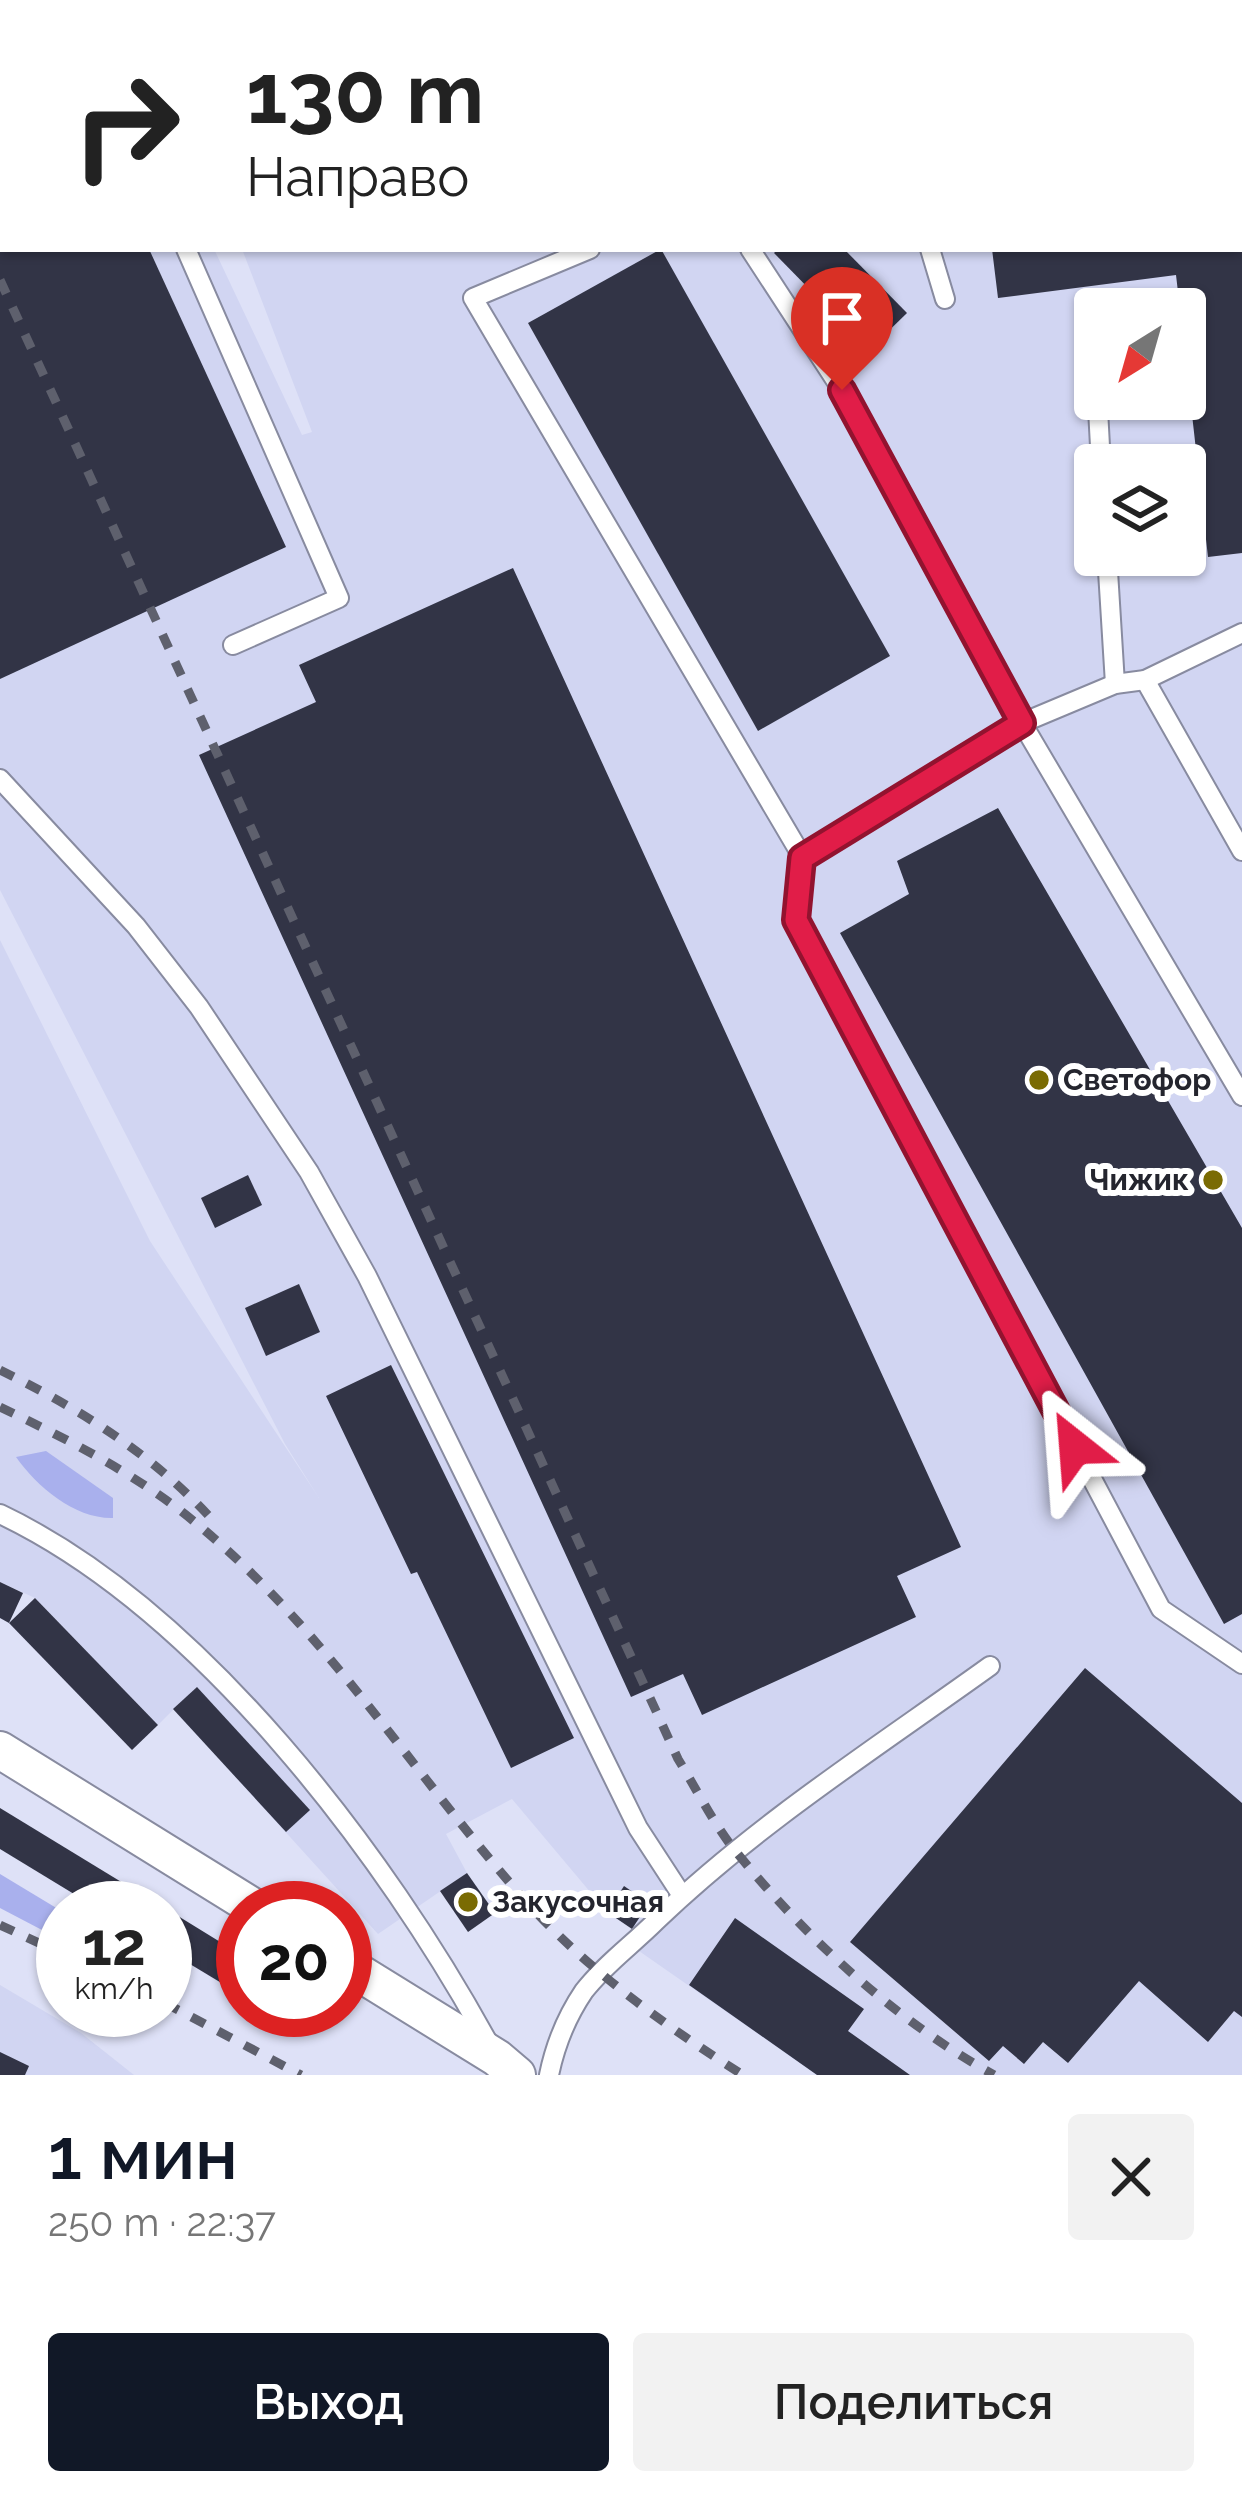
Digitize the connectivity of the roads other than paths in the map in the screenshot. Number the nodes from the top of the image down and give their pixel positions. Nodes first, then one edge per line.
1 (187, 252) edge
2 (583, 252) edge
3 (752, 252) edge
4 (931, 252) edge
5 (945, 299) dead end
6 (1108, 576) edge
7 (1242, 633) edge
8 (233, 645) dead end
9 (1144, 680) junction
10 (1115, 684) junction
11 (1022, 723) junction
12 (0, 779) edge
13 (1242, 851) edge
14 (802, 858) junction
15 (1242, 1096) edge
16 (0, 1514) edge
17 (1242, 1664) edge
18 (990, 1666) dead end
19 (0, 1750) edge
20 (216, 1884) edge
21 (681, 1894) junction
22 (372, 1981) edge
23 (507, 2067) edge
24 (549, 2075) edge

1 - 8 lane
2 - 14 lane
3 - 11 lane
4 - 5 lane
6 - 10 lane
7 - 9 lane
9 - 10 lane
9 - 13 lane
10 - 11 lane
11 - 14 lane
11 - 15 lane
12 - 21 lane
14 - 17 lane
16 - 23 lane
18 - 21 lane
19 - 20 street
21 - 24 lane
22 - 23 street

